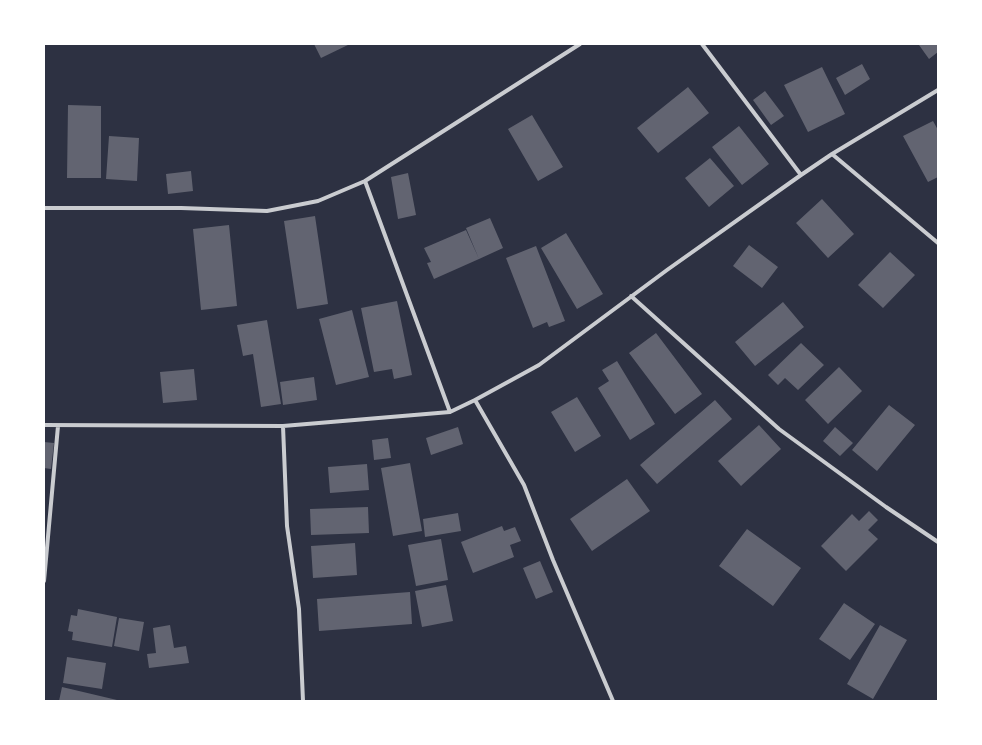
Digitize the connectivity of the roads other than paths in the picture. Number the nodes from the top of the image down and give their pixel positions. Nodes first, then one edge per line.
1 (580, 44) edge
2 (702, 44) edge
3 (938, 90) edge
4 (832, 154) junction
5 (802, 175) junction
6 (365, 181) junction
7 (44, 208) edge
8 (938, 243) edge
9 (632, 296) junction
10 (475, 400) junction
11 (450, 412) junction
12 (44, 425) edge
13 (58, 426) junction
14 (283, 426) junction
15 (938, 542) edge
16 (44, 581) edge
17 (303, 701) edge
18 (613, 701) edge

1 - 6 street
2 - 5 street
3 - 4 street
4 - 5 street
4 - 8 street
5 - 9 street
6 - 7 street
6 - 11 street
9 - 10 street
9 - 15 street
10 - 11 street
10 - 18 street
11 - 14 street
12 - 13 street
13 - 14 street
13 - 16 street
14 - 17 street

